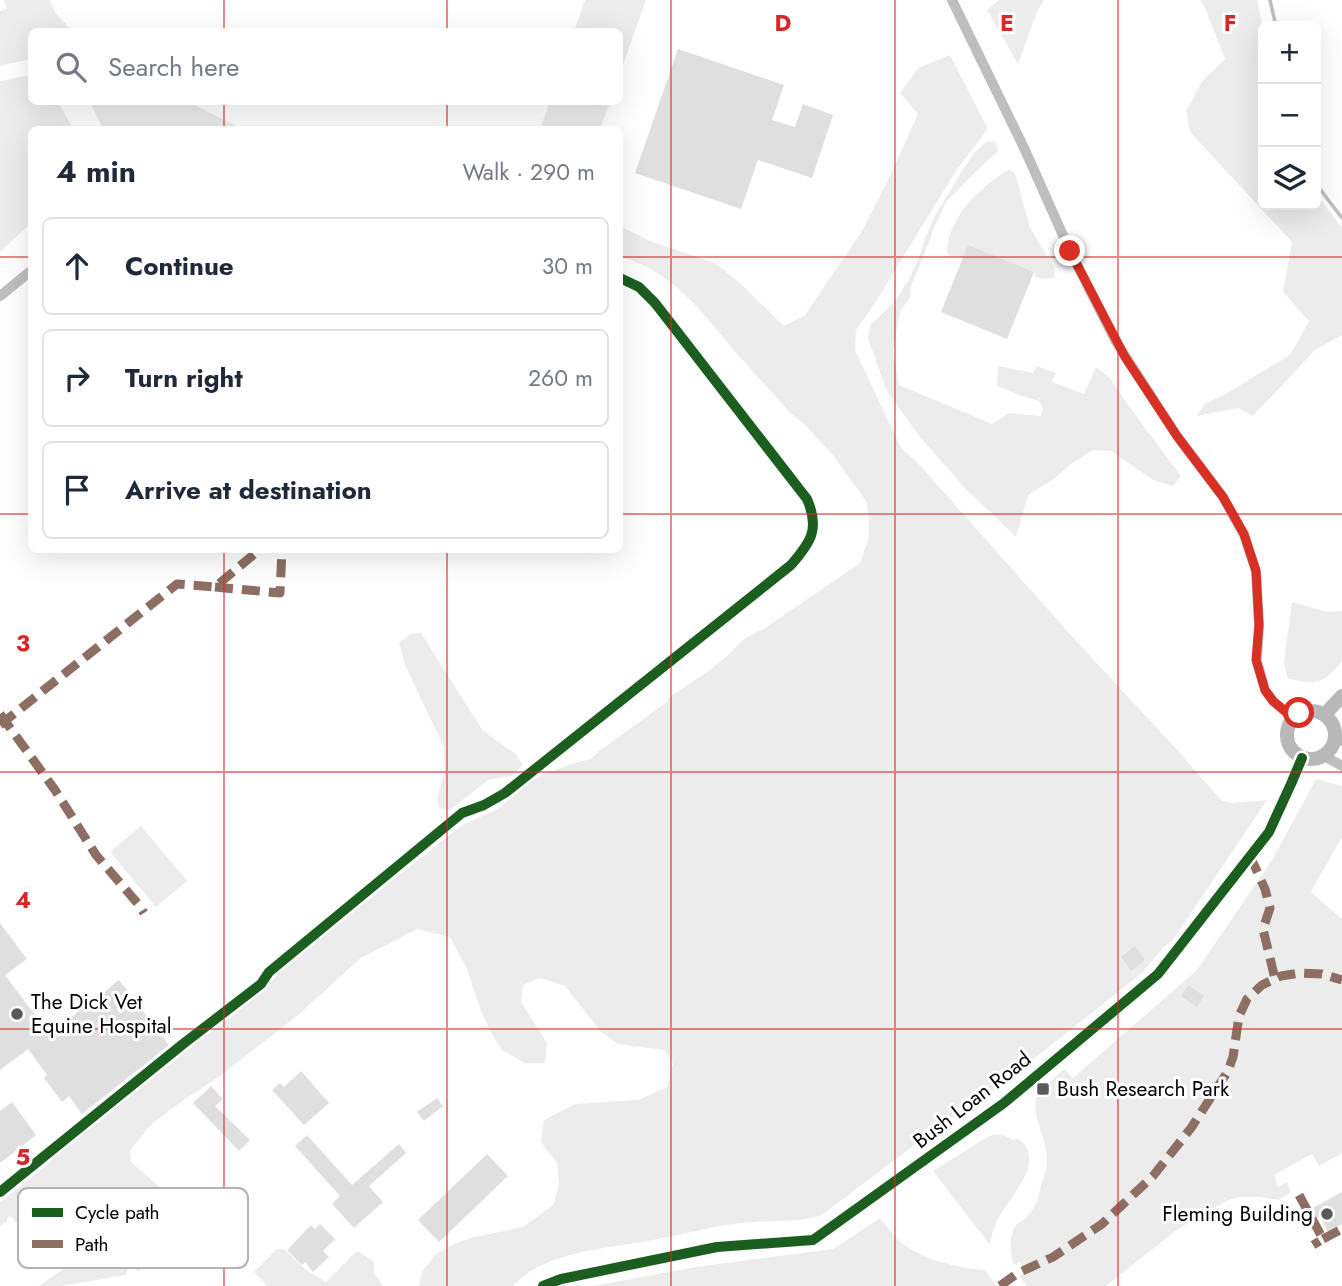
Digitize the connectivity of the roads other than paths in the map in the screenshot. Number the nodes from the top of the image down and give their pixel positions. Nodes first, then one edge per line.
1 (952, 0) edge
2 (28, 273) edge
3 (623, 279) edge
4 (0, 296) edge
5 (1342, 696) edge
6 (1325, 714) junction
7 (1293, 718) junction
8 (1339, 738) edge
9 (1324, 755) junction
10 (1301, 758) junction
11 (1342, 766) edge
12 (0, 1192) edge
13 (543, 1286) edge

1 - 7 street
2 - 4 street
3 - 12 street
5 - 6 street
6 - 7 street
6 - 8 street
7 - 10 street
8 - 9 street
9 - 10 street
9 - 11 street
10 - 13 street, Bush Loan Road

